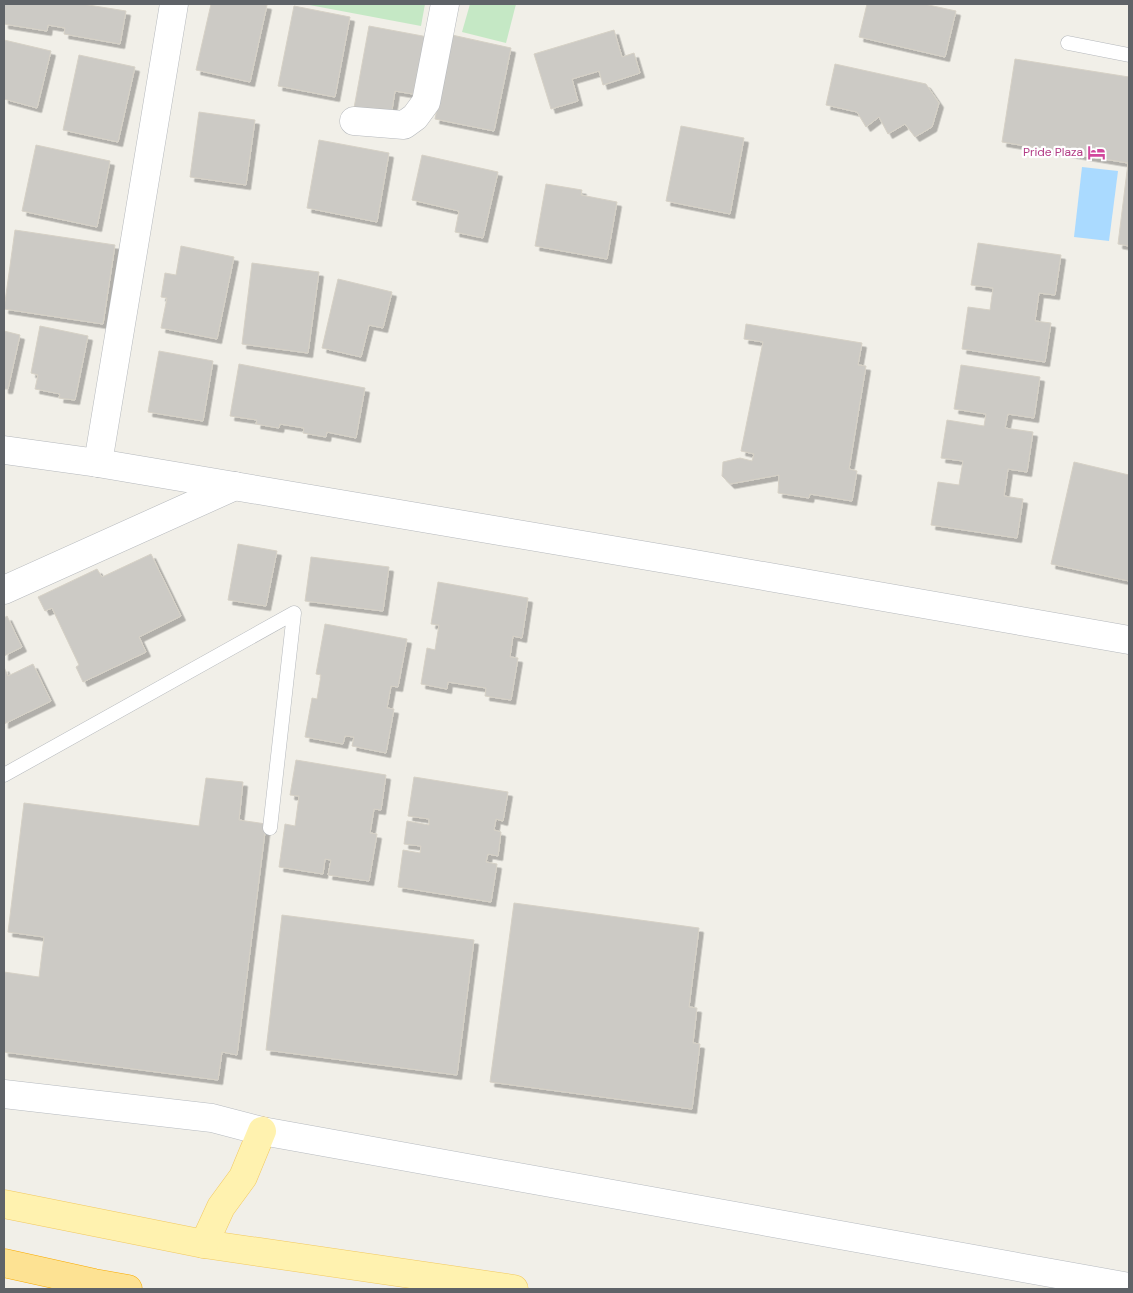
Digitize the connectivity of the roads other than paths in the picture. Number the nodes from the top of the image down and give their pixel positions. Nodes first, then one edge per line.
1 (174, 4) edge
2 (445, 4) edge
3 (1068, 43) dead end
4 (1129, 55) edge
5 (354, 121) dead end
6 (4, 450) edge
7 (98, 463) junction
8 (235, 486) junction
9 (4, 590) edge
10 (1129, 640) edge
11 (4, 774) edge
12 (270, 828) dead end
13 (4, 1094) edge
14 (262, 1132) junction
15 (4, 1204) edge
16 (204, 1244) junction
17 (4, 1263) edge
18 (1129, 1287) edge
19 (128, 1289) edge
20 (514, 1289) edge

1 - 7 street
2 - 5 street
3 - 4 lane
6 - 7 street
7 - 8 street
8 - 9 street
8 - 10 street
11 - 12 lane
13 - 14 street
14 - 16 main road
14 - 18 street
15 - 16 main road
16 - 20 main road
17 - 19 highway

